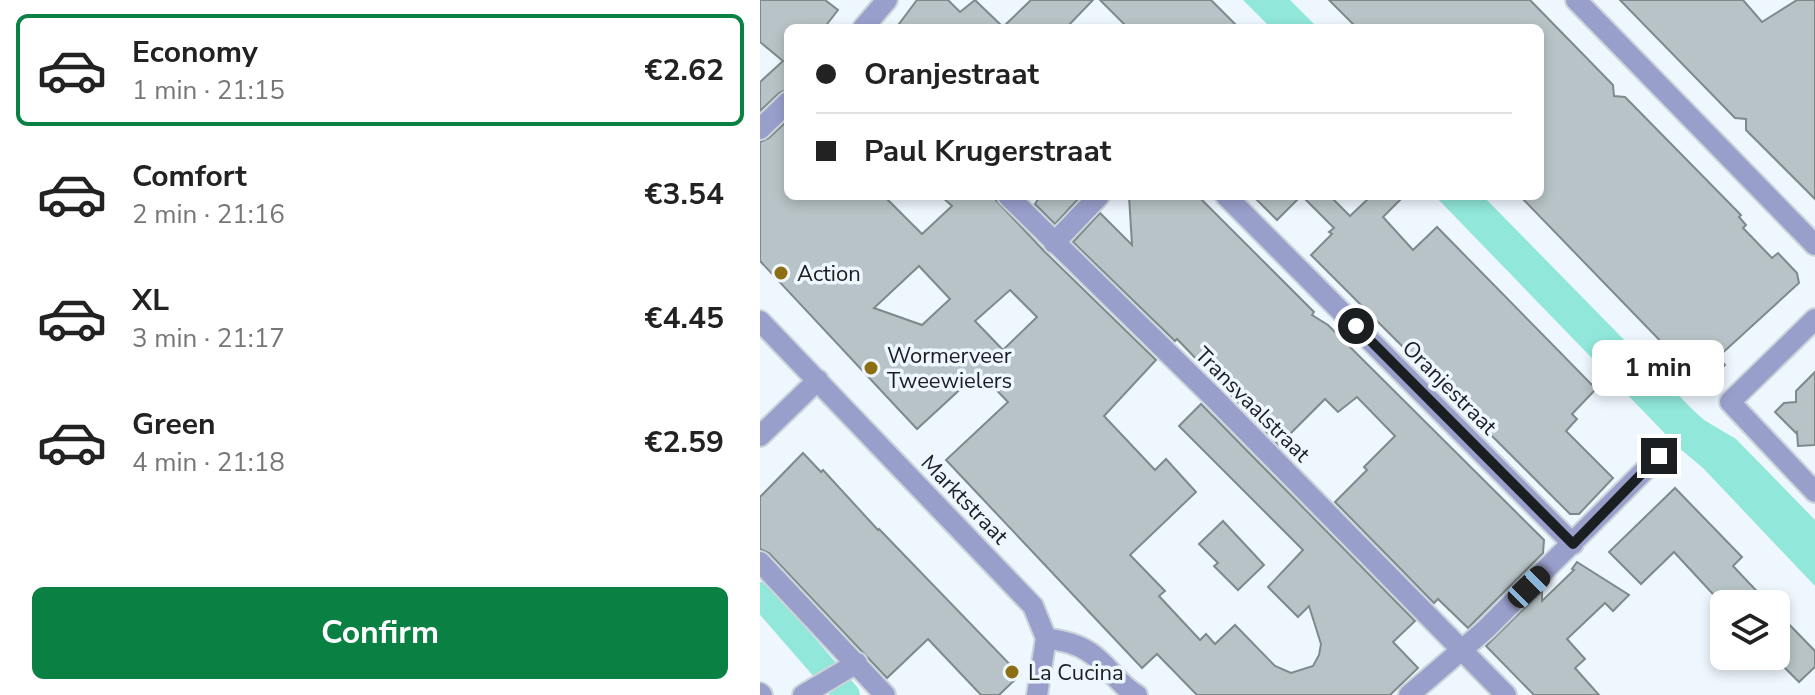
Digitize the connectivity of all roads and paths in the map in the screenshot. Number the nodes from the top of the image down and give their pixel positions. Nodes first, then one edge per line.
1 (887, 0) edge
2 (1576, 0) edge
3 (866, 24) edge
4 (784, 106) edge
5 (760, 129) edge
6 (1012, 200) edge
7 (1095, 200) edge
8 (1230, 200) edge
9 (1054, 243) junction
10 (1815, 245) edge
11 (1815, 319) edge
12 (760, 321) edge
13 (818, 380) junction
14 (760, 436) edge
15 (1659, 456) dead end
16 (1815, 492) edge
17 (1573, 544) junction
18 (760, 562) edge
19 (1046, 638) junction
20 (1461, 649) junction
21 (848, 668) junction
22 (807, 692) edge
23 (885, 695) edge
24 (1037, 695) edge
25 (1137, 695) edge
26 (1409, 695) edge
27 (1506, 695) edge

1 - 3 street
2 - 10 street
4 - 5 street
6 - 9 street, Transvaalstraat
7 - 9 street
8 - 17 street, Oranjestraat
9 - 20 street, Transvaalstraat
11 - 16 street
12 - 13 street, Marktstraat
13 - 14 street
13 - 19 street, Marktstraat
15 - 17 street
17 - 20 street
18 - 21 street
19 - 24 street
19 - 25 street
20 - 26 street
20 - 27 street, Transvaalstraat
21 - 22 street
21 - 23 street

